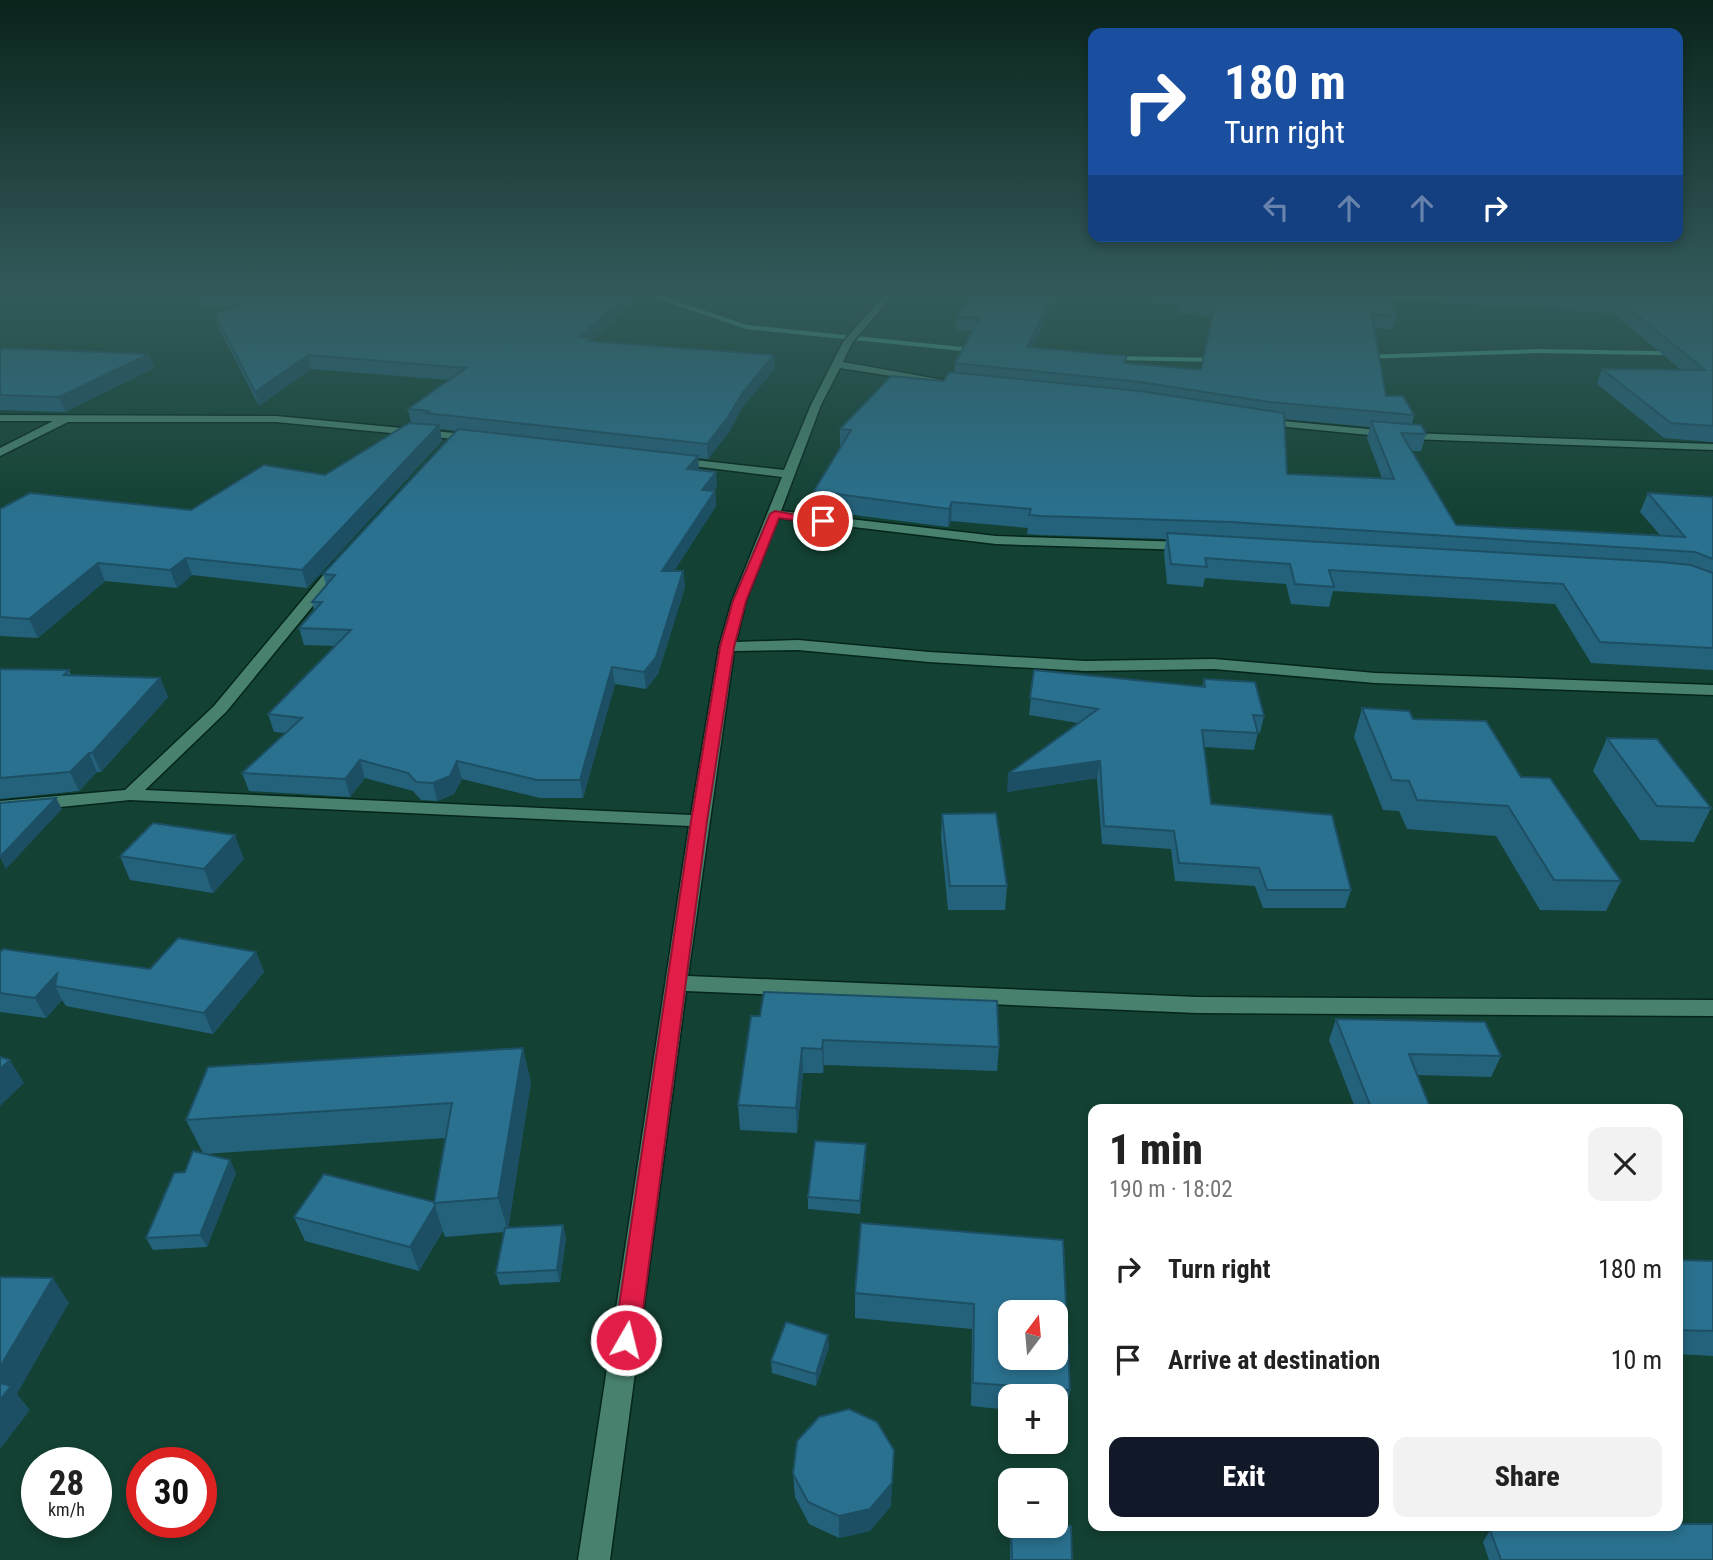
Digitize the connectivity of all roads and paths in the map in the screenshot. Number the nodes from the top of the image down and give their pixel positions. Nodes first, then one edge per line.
1 (833, 369) edge
2 (864, 369) edge
3 (976, 387) edge
4 (0, 418) edge
5 (67, 418) junction
6 (1254, 421) edge
7 (457, 436) junction
8 (484, 439) edge
9 (1713, 447) edge
10 (0, 453) edge
11 (438, 456) edge
12 (663, 460) edge
13 (787, 474) junction
14 (775, 514) junction
15 (1200, 547) edge
16 (346, 557) edge
17 (727, 647) junction
18 (1713, 690) edge
19 (130, 795) junction
20 (0, 807) edge
21 (699, 821) junction
22 (678, 983) junction
23 (1713, 1008) edge
24 (594, 1560) edge

1 - 13 street
2 - 3 street
4 - 5 street
5 - 7 street
5 - 10 street
6 - 9 street
7 - 8 street
7 - 11 street
12 - 13 street
13 - 14 street
14 - 15 street
14 - 17 street
16 - 19 street
17 - 18 street
17 - 21 street
19 - 20 street
19 - 21 street
21 - 22 street
22 - 23 street
22 - 24 street

